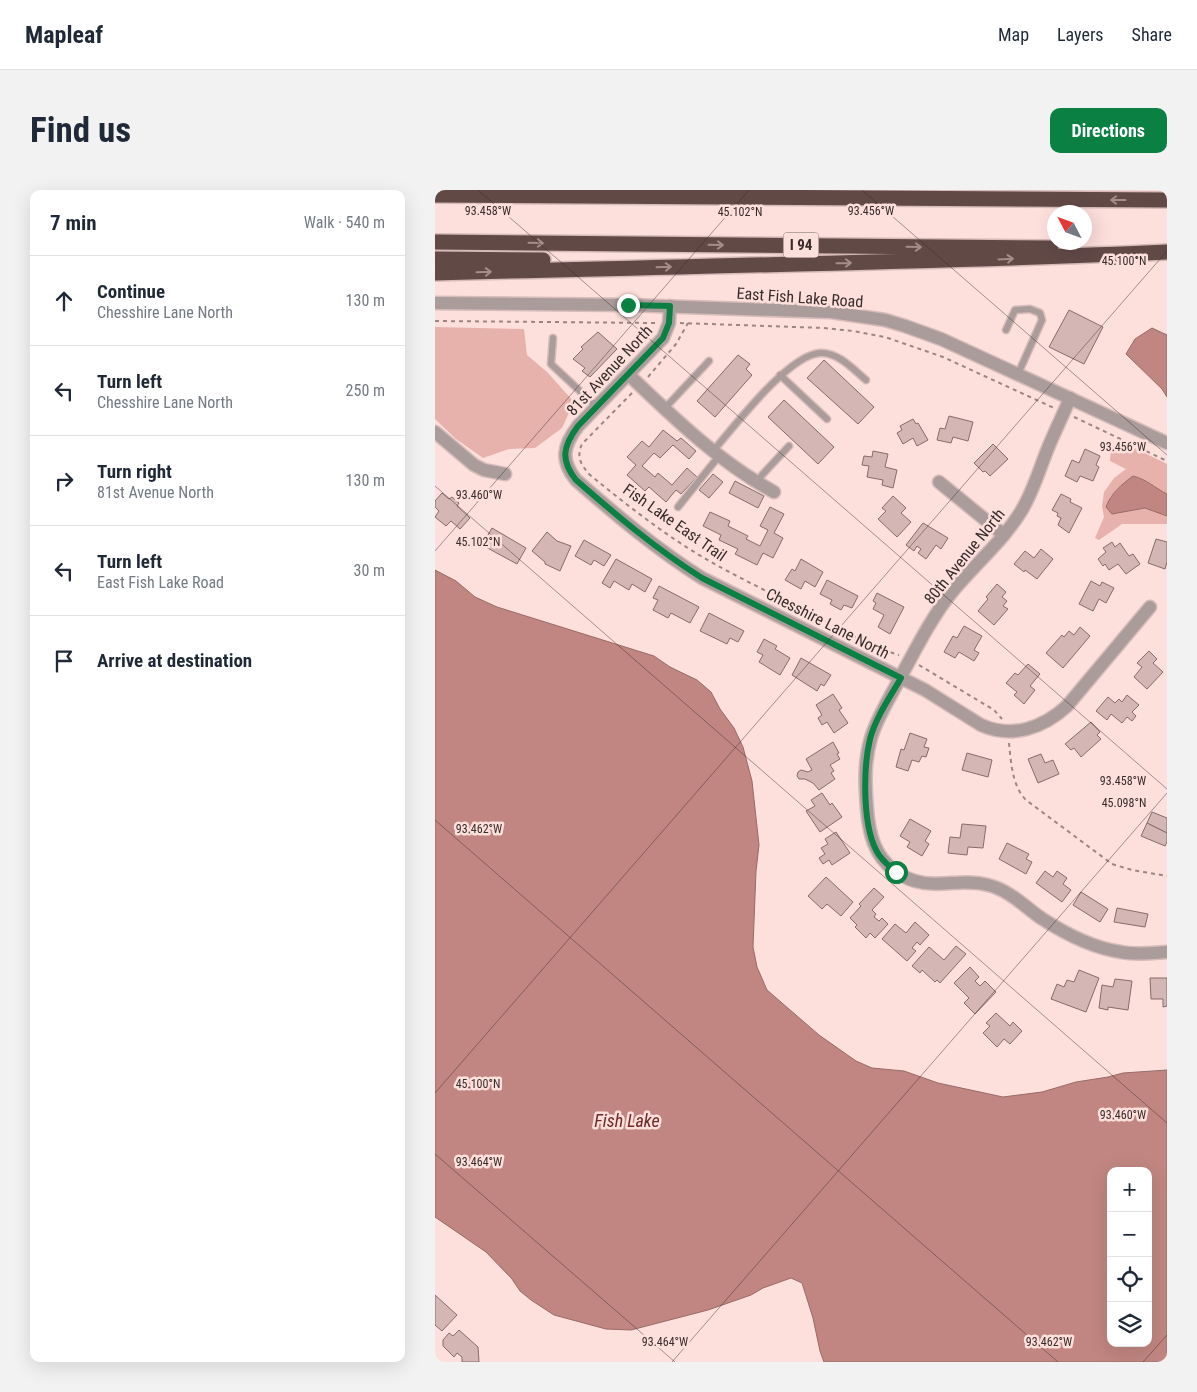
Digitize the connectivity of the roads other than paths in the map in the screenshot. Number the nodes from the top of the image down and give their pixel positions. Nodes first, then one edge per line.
1 (726, 190) edge
2 (435, 196) edge
3 (811, 197) junction
4 (1167, 200) edge
5 (435, 242) edge
6 (1167, 251) edge
7 (435, 259) edge
8 (643, 267) junction
9 (435, 273) edge
10 (435, 304) edge
11 (670, 306) junction
12 (1006, 330) dead end
13 (553, 338) dead end
14 (709, 362) dead end
15 (1018, 374) junction
16 (629, 375) junction
17 (780, 375) junction
18 (865, 380) dead end
19 (1070, 398) junction
20 (597, 407) junction
21 (665, 408) junction
22 (827, 419) dead end
23 (435, 432) edge
24 (1167, 442) edge
25 (789, 446) dead end
26 (716, 453) junction
27 (565, 454) joint
28 (505, 474) dead end
29 (757, 482) junction
30 (939, 482) dead end
31 (775, 492) dead end
32 (679, 507) dead end
33 (1004, 535) junction
34 (1151, 607) dead end
35 (901, 678) junction
36 (1167, 952) edge

1 - 3 highway
2 - 3 highway
4 -> 3 highway
5 -> 6 highway, I 94
8 -> 6 highway
7 - 8 highway
9 -> 8 highway
10 - 11 street, East Fish Lake Road
11 - 15 street, East Fish Lake Road
11 - 16 street, 81st Avenue North
12 - 15 lane
13 - 20 lane
14 - 21 lane
15 - 19 street, East Fish Lake Road
16 - 20 street, 81st Avenue North
16 - 21 street
17 - 18 lane
17 - 22 lane
17 - 26 lane
19 - 24 street, East Fish Lake Road
19 - 33 street, 80th Avenue North
20 - 27 street, 81st Avenue North
21 - 26 street
23 - 28 street
25 - 29 lane
26 - 29 street
26 - 32 lane
27 - 35 street, Chesshire Lane North
29 - 31 street
30 - 33 street
33 - 35 street, 80th Avenue North
34 - 35 street
35 - 36 street, Chesshire Lane North

